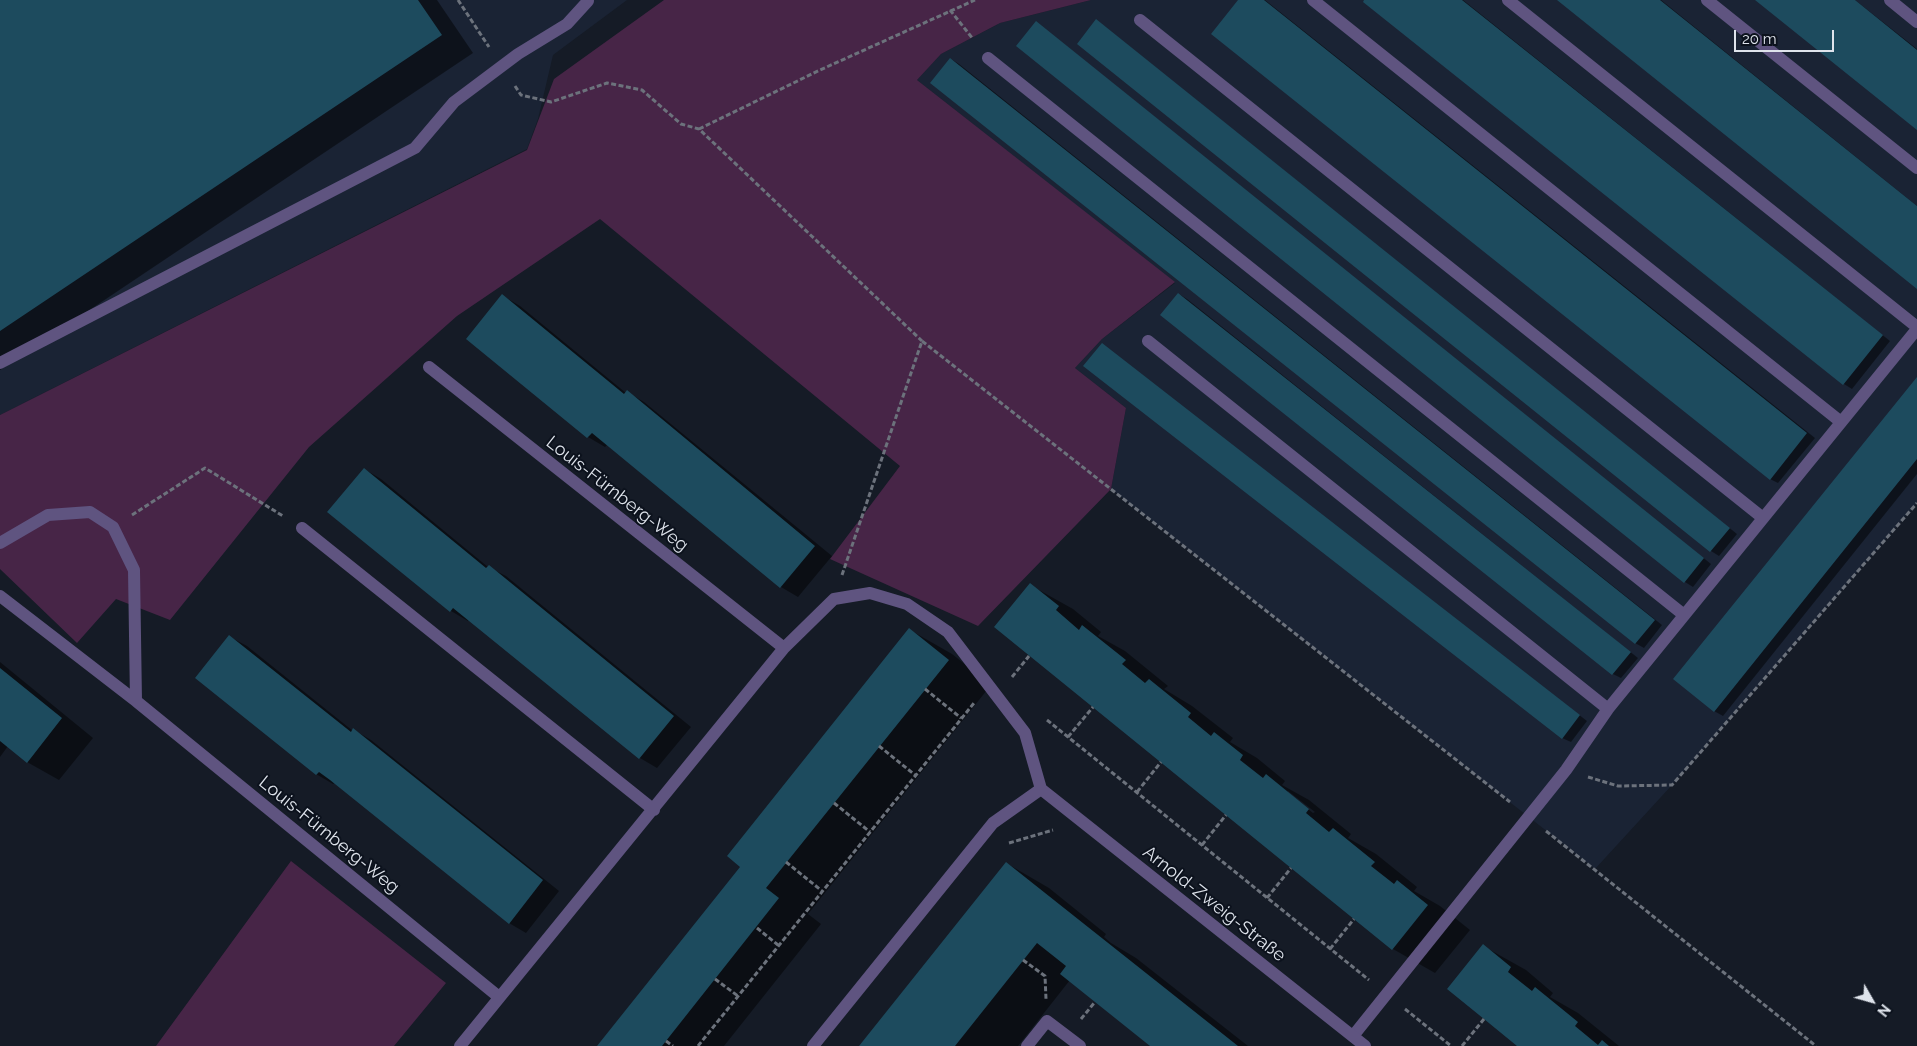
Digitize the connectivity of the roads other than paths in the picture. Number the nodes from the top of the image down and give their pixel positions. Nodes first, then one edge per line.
1 (1313, 0) edge
2 (1508, 0) edge
3 (1707, 0) edge
4 (1890, 0) edge
5 (588, 1) dead end
6 (1140, 20) dead end
7 (1917, 22) edge
8 (988, 58) road end
9 (1917, 168) edge
10 (1917, 328) edge
11 (1148, 341) dead end
12 (0, 364) edge
13 (429, 367) dead end
14 (1841, 422) junction
15 (1763, 518) junction
16 (302, 528) road end
17 (0, 543) edge
18 (0, 596) edge
19 (1684, 615) junction
20 (784, 648) junction
21 (136, 701) junction
22 (1608, 709) junction
23 (1041, 789) junction
24 (654, 810) junction
25 (500, 997) junction
26 (1353, 1036) junction
27 (460, 1046) edge
28 (813, 1046) edge
29 (1027, 1046) edge
30 (1080, 1046) edge
31 (1365, 1046) edge

1 - 14 street
2 - 10 street
3 - 9 street
4 - 7 street
5 - 12 street
6 - 15 street
8 - 19 street
10 - 14 street
11 - 22 street
13 - 20 street, Louis-Fürnberg-Weg
14 - 15 street
15 - 19 street
16 - 24 street
17 - 21 street
18 - 21 street, Louis-Fürnberg-Weg
19 - 22 street
20 - 23 street
20 - 24 street
21 - 25 street, Louis-Fürnberg-Weg
22 - 26 street
23 - 26 street, Arnold-Zweig-Straße
23 - 28 street
24 - 25 street
25 - 27 street
26 - 31 street, Arnold-Zweig-Straße
29 - 30 street

